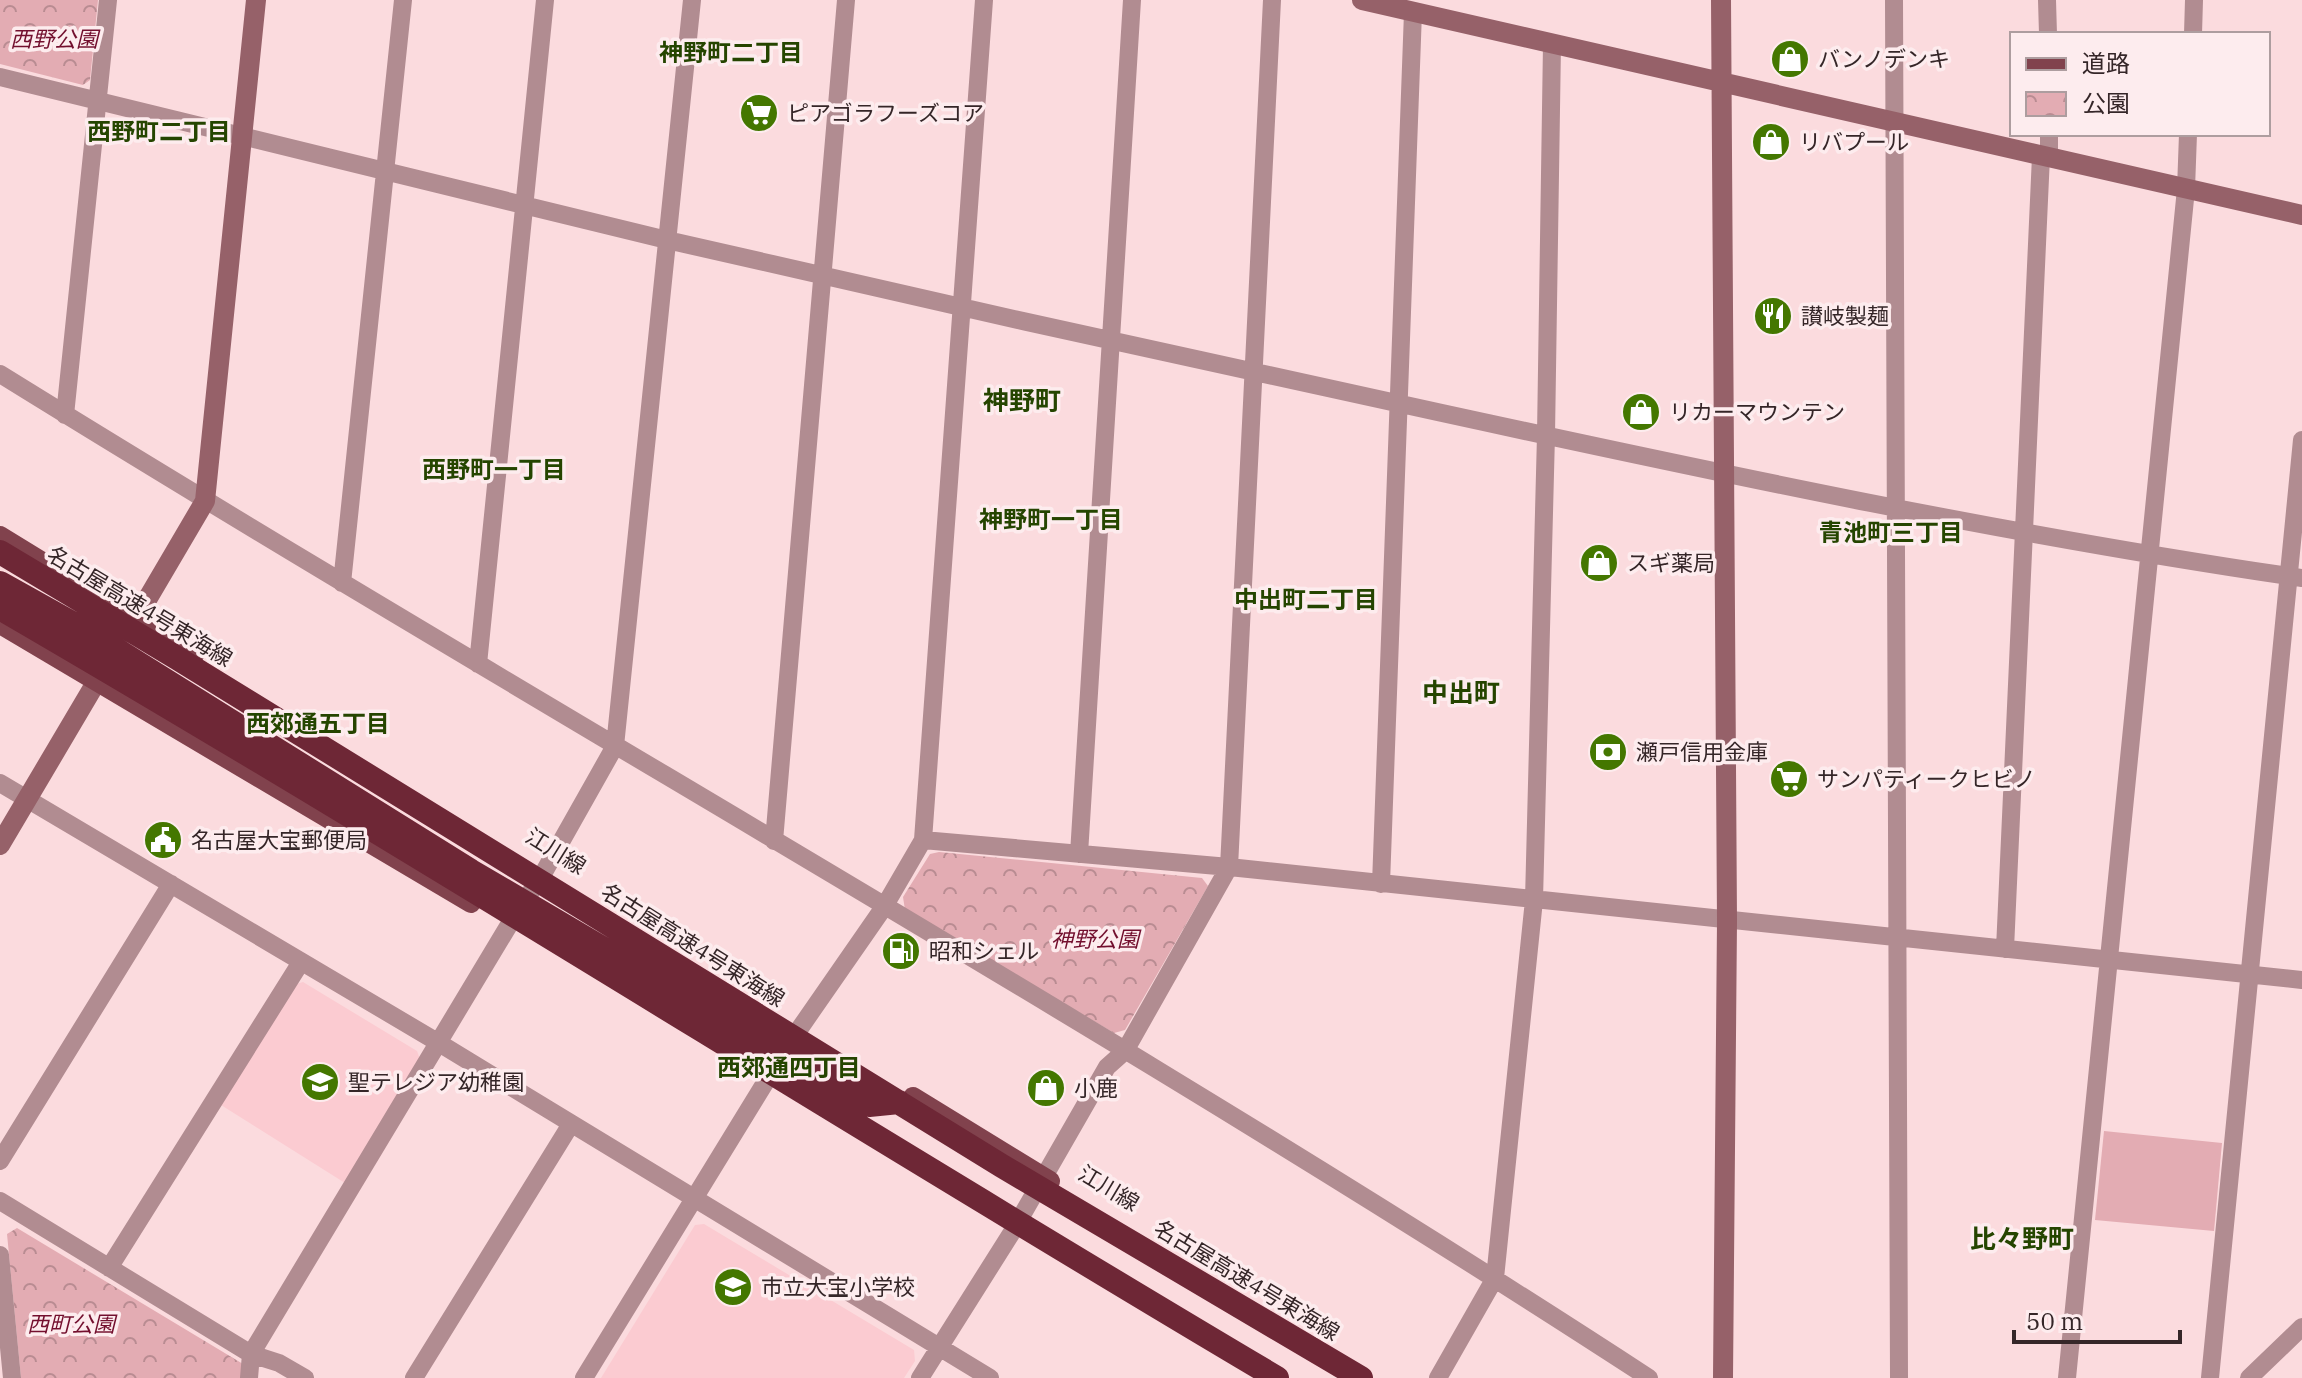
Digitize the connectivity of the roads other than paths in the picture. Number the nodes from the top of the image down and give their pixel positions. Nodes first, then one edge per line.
1 (108, 0) edge
2 (256, 0) edge
3 (403, 0) edge
4 (545, 0) edge
5 (692, 0) edge
6 (846, 0) edge
7 (984, 0) edge
8 (1132, 0) edge
9 (1272, 0) edge
10 (1362, 0) edge
11 (1721, 0) edge
12 (1894, 0) edge
13 (2047, 0) edge
14 (2194, 0) edge
15 (1413, 12) junction
16 (2048, 32) edge
17 (2193, 32) edge
18 (1552, 44) junction
19 (0, 77) edge
20 (1722, 83) junction
21 (98, 100) junction
22 (1894, 122) junction
23 (243, 136) junction
24 (2049, 136) edge
25 (2188, 136) edge
26 (2045, 157) junction
27 (385, 170) junction
28 (2186, 189) junction
29 (524, 205) junction
30 (2302, 215) edge
31 (668, 240) junction
32 (823, 275) junction
33 (962, 307) junction
34 (1111, 340) junction
35 (1255, 372) junction
36 (0, 374) edge
37 (1400, 404) junction
38 (65, 415) junction
39 (1546, 435) junction
40 (2302, 440) edge
41 (1723, 474) junction
42 (205, 501) junction
43 (1896, 508) junction
44 (2024, 532) junction
45 (0, 536) edge
46 (0, 552) edge
47 (2149, 556) junction
48 (2295, 577) edge
49 (0, 583) edge
50 (342, 583) junction
51 (0, 608) edge
52 (137, 619) junction
53 (0, 624) edge
54 (478, 664) junction
55 (96, 681) junction
56 (615, 746) junction
57 (0, 783) edge
58 (28, 800) junction
59 (923, 840) junction
60 (774, 841) junction
61 (0, 845) edge
62 (1079, 854) junction
63 (1229, 867) junction
64 (544, 872) junction
65 (171, 884) junction
66 (1381, 884) junction
67 (1534, 900) junction
68 (884, 907) junction
69 (1727, 921) junction
70 (509, 925) junction
71 (1898, 938) junction
72 (2005, 949) junction
73 (2108, 960) junction
74 (301, 962) junction
75 (2249, 975) junction
76 (2302, 980) edge
77 (800, 1028) junction
78 (439, 1043) junction
79 (1125, 1051) junction
80 (768, 1078) junction
81 (899, 1102) junction
82 (571, 1124) junction
83 (0, 1161) edge
84 (1044, 1177) junction
85 (695, 1199) junction
86 (0, 1201) edge
87 (1014, 1229) junction
88 (0, 1255) edge
89 (109, 1268) junction
90 (1495, 1278) junction
91 (2302, 1327) edge
92 (939, 1346) junction
93 (251, 1354) junction
94 (12, 1378) edge
95 (249, 1378) edge
96 (305, 1378) edge
97 (414, 1378) edge
98 (584, 1378) edge
99 (920, 1378) edge
100 (990, 1378) edge
101 (1263, 1378) edge
102 (1277, 1378) edge
103 (1361, 1378) edge
104 (1377, 1378) edge
105 (1438, 1378) edge
106 (1649, 1378) edge
107 (1723, 1378) edge
108 (1899, 1378) edge
109 (2067, 1378) edge
110 (2210, 1378) edge
111 (2249, 1378) edge

1 - 21 street
2 - 23 street
3 - 27 street
4 - 29 street
5 - 31 street
6 - 32 street
7 - 33 street
8 - 34 street
9 - 35 street
10 - 15 street
11 - 20 street
12 - 22 street
13 - 16 street
14 - 17 street
15 - 18 street
15 - 37 street
18 - 20 street
18 - 39 street
19 - 21 street
20 - 22 street
20 - 41 street
21 - 23 street
21 - 38 street
22 - 26 street
22 - 43 street
23 - 27 street
23 - 42 street
24 - 26 street
25 - 28 street
26 - 28 street
26 - 44 street
27 - 29 street
27 - 50 street
28 - 30 street
28 - 47 street
29 - 31 street
29 - 54 street
31 - 32 street
31 - 56 street
32 - 33 street
32 - 60 street
33 - 34 street
33 - 59 street
34 - 35 street
34 - 62 street
35 - 37 street
35 - 63 street
36 - 38 street
37 - 39 street
37 - 66 street
38 - 42 street
39 - 41 street
39 - 67 street
40 - 48 street
41 - 43 street
41 - 69 street
42 - 50 street
42 - 52 street
43 - 44 street
43 - 71 street
44 - 47 street
44 - 72 street
45 - 52 main road, 江川線
46 - 81 highway, 名古屋高速4号東海線, bridge
47 - 48 street
47 - 73 street
48 - 75 street
49 - 81 highway, bridge
50 - 54 street
51 - 102 highway, bridge
52 - 55 street
52 - 64 main road, 江川線
53 - 55 main road
54 - 56 street
55 - 58 street
55 - 70 main road
56 - 60 street
56 - 64 street
57 - 58 street
58 - 61 street
58 - 65 street
59 - 62 street
59 - 68 street
60 - 68 street
62 - 63 street
63 - 66 street
63 - 79 street
64 - 70 street
64 - 77 main road, 江川線
65 - 74 street
65 - 83 street
66 - 67 street
67 - 69 street
67 - 90 street
68 - 77 street
68 - 79 street
69 - 71 street
69 - 107 street
70 - 78 street
70 - 80 main road
71 - 72 street
71 - 108 street
72 - 73 street
73 - 75 street
73 - 109 street
74 - 78 street
74 - 89 street
75 - 76 street
75 - 110 street
77 - 84 main road, 江川線
78 - 82 street
78 - 93 street
79 - 84 street
79 - 90 street
80 - 85 street
80 - 87 main road
81 - 103 highway, 名古屋高速4号東海線, bridge
82 - 85 street
82 - 97 street
84 - 87 street
84 - 104 main road, 江川線
85 - 92 street
85 - 98 street
86 - 89 street
87 - 92 street
87 - 101 main road
88 - 94 street
89 - 93 street
90 - 105 street
90 - 106 street
91 - 111 street
92 - 99 street
92 - 100 street
93 - 95 street
93 - 96 street

